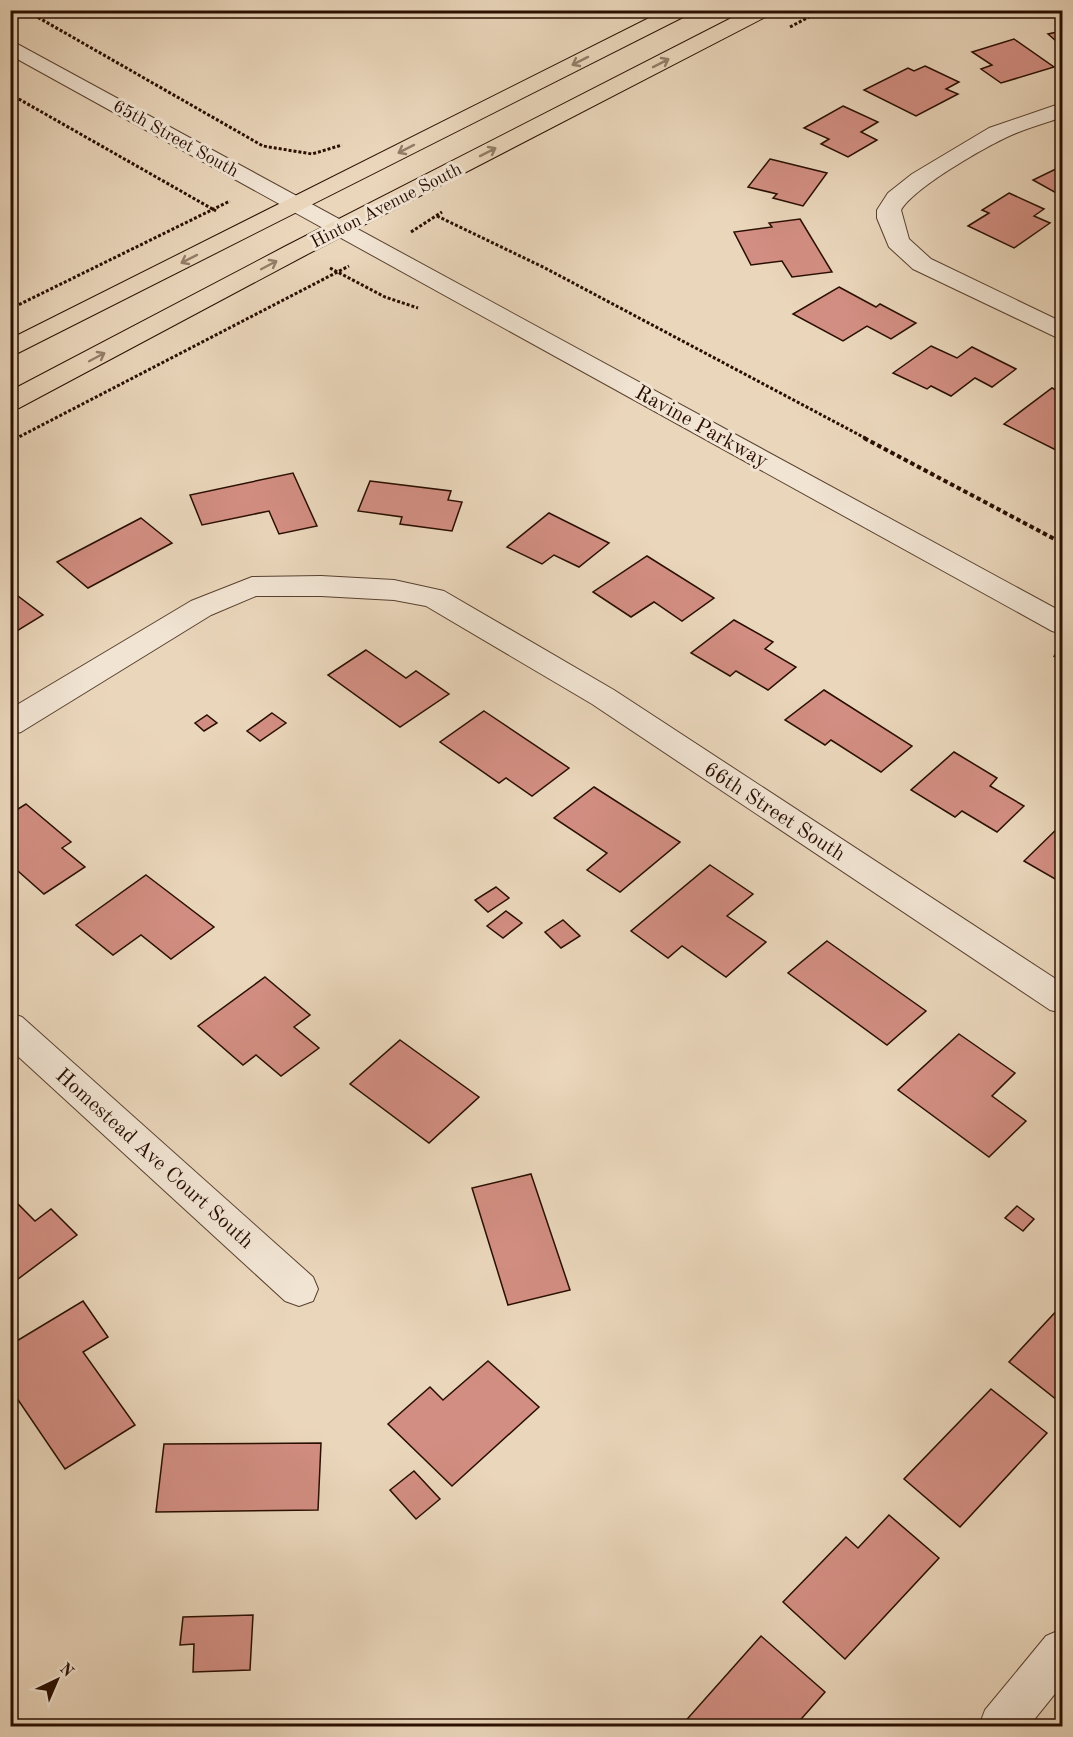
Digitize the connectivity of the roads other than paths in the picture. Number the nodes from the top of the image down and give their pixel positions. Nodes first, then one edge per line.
1 (682, 10) edge
2 (764, 10) edge
3 (10, 46) edge
4 (1062, 110) edge
5 (297, 204) junction
6 (342, 227) junction
7 (1062, 332) edge
8 (10, 349) edge
9 (10, 402) edge
10 (1062, 624) edge
11 (10, 724) edge
12 (1062, 1000) edge
13 (10, 1027) edge
14 (299, 1289) dead end
15 (1062, 1651) edge
16 (1001, 1726) edge

1 -> 5 main road, Hinton Avenue South
6 -> 2 main road, Hinton Avenue South
3 - 5 street, 65th Street South
4 - 7 street
5 - 6 street, 65th Street South
5 -> 8 main road, Hinton Avenue South
9 -> 6 main road, Hinton Avenue South
6 - 10 street, Ravine Parkway
11 - 12 street, 66th Street South
13 - 14 street, Homestead Ave Court South
15 - 16 street

